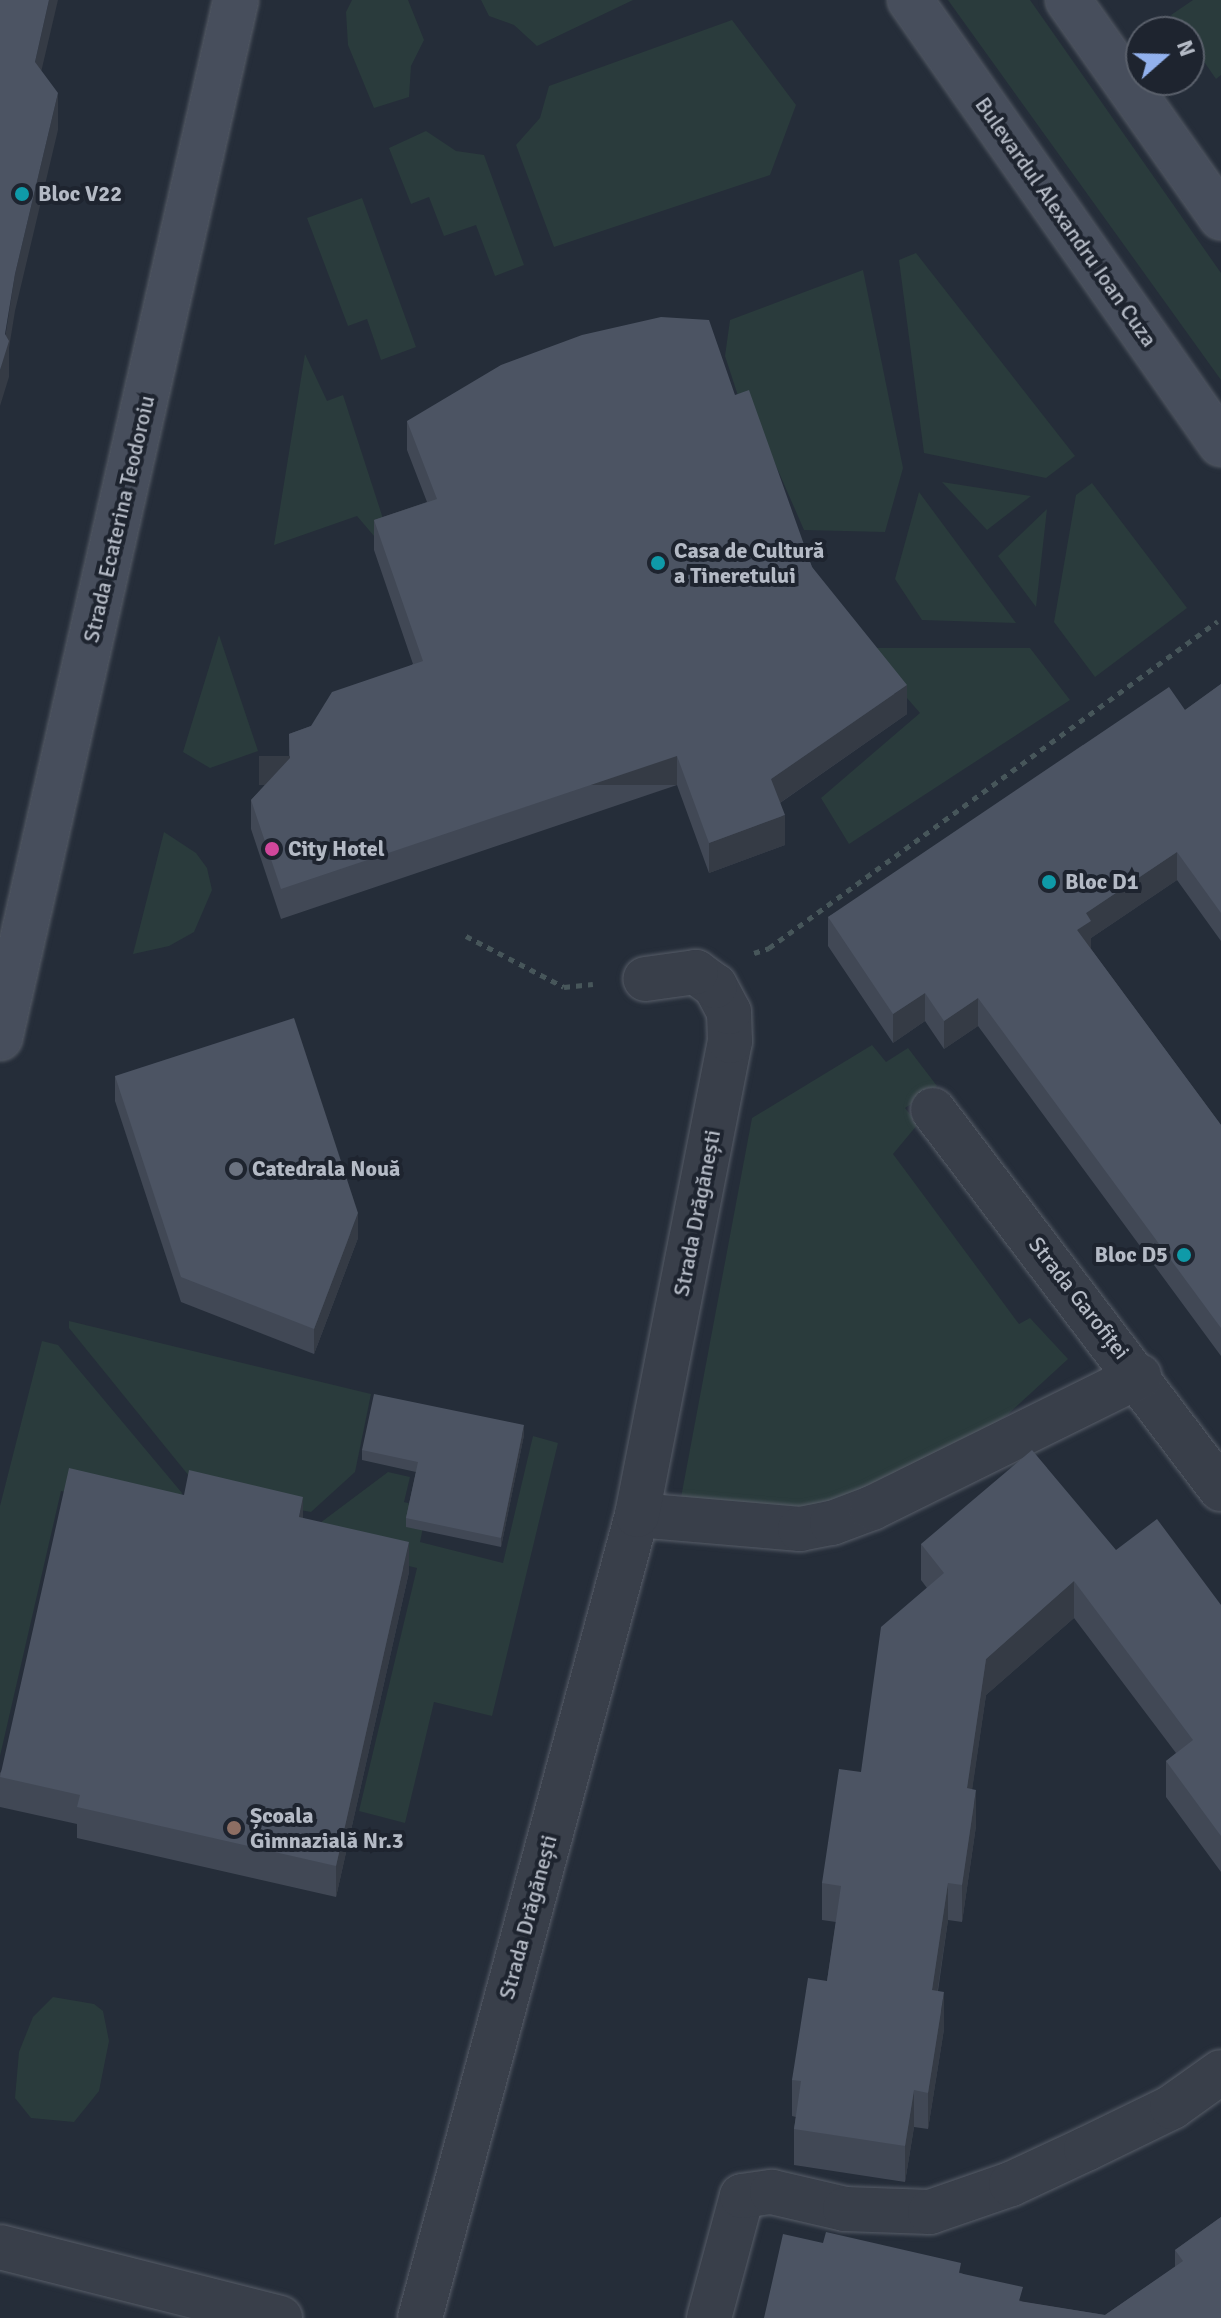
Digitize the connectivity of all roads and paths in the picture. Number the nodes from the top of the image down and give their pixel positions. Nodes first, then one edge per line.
1 (236, 0) edge
2 (910, 0) edge
3 (1068, 0) edge
4 (1221, 217) edge
5 (1221, 444) edge
6 (1218, 621) dead end
7 (466, 936) dead end
8 (696, 972) junction
9 (645, 979) joint
10 (0, 1038) edge
11 (933, 1110) dead end
12 (1139, 1376) junction
13 (1221, 1489) edge
14 (637, 1515) junction
15 (1221, 2072) edge
16 (0, 2247) edge
17 (280, 2318) edge
18 (420, 2318) edge
19 (709, 2318) edge

1 - 10 main road, Strada Ecaterina Teodoroiu
2 - 5 main road, Bulevardul Alexandru Ioan Cuza
3 - 4 main road
6 - 8 path
7 - 9 path
8 - 9 street
8 - 14 street, Strada Drăgănești
11 - 12 street, Strada Garofiței
12 - 13 street, Strada Garofiței
12 - 14 street
14 - 18 street, Strada Drăgănești
15 - 19 street
16 - 17 street

